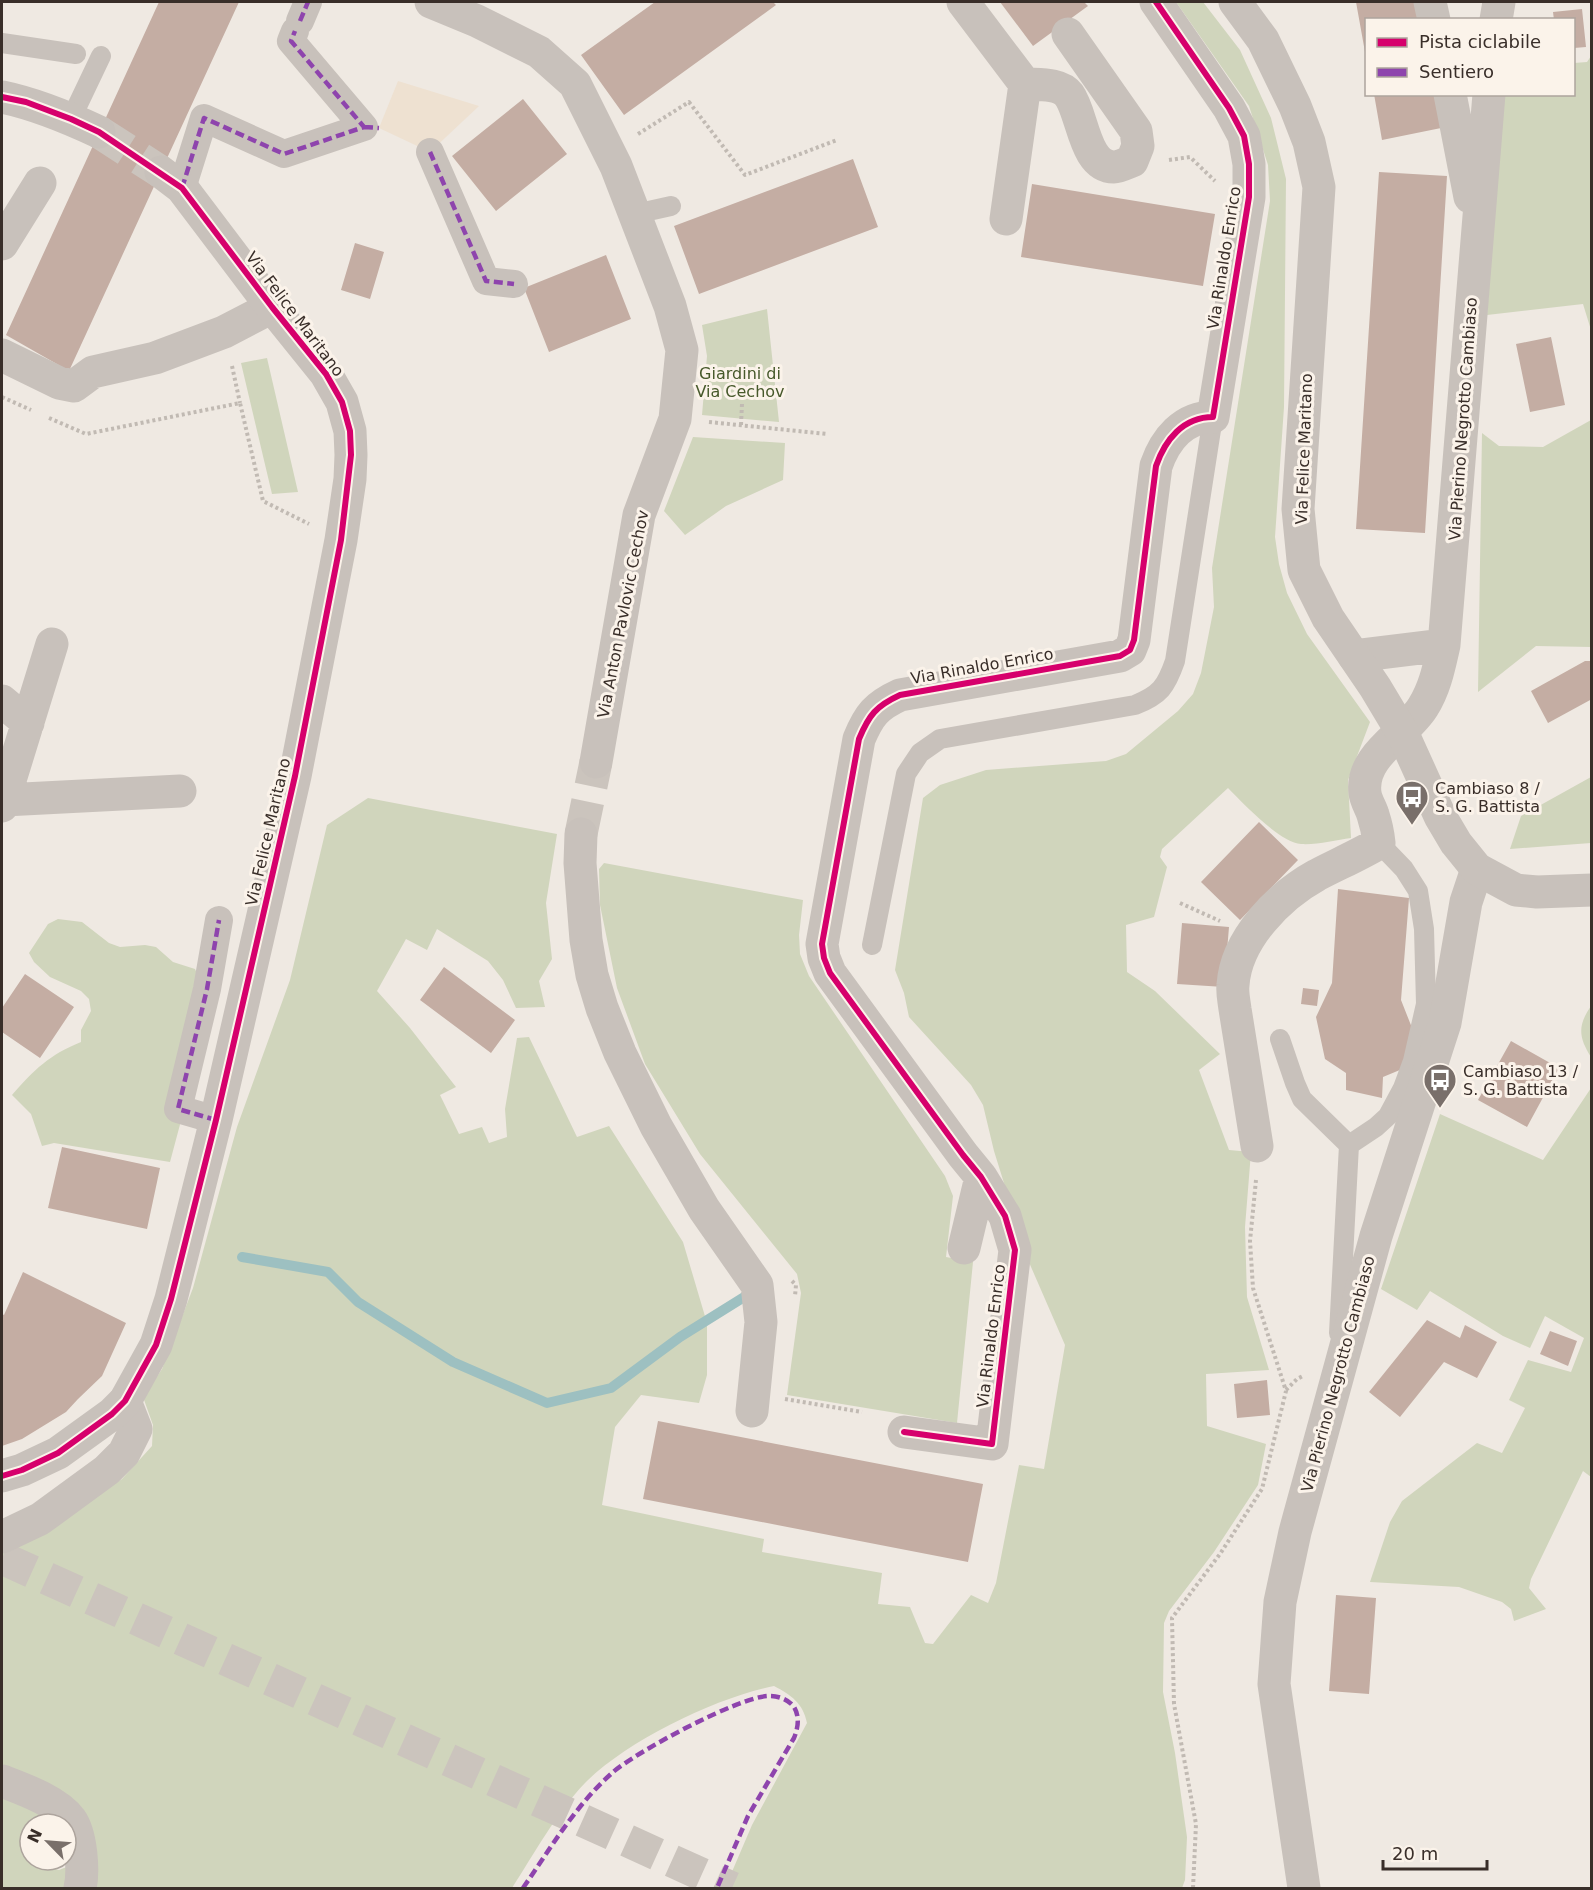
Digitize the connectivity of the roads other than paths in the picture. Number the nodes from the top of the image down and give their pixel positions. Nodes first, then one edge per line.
1 (431, 2) edge
2 (963, 2) edge
3 (1156, 2) edge
4 (1235, 2) edge
5 (1430, 2) edge
6 (1499, 2) edge
7 (301, 18) edge
8 (1434, 18) edge
9 (1496, 18) edge
10 (1068, 34) dead end
11 (2, 43) edge
12 (76, 54) dead end
13 (101, 56) dead end
14 (1025, 84) junction
15 (2, 96) edge
16 (1450, 96) edge
17 (1489, 96) edge
18 (85, 125) joint
19 (430, 152) dead end
20 (171, 180) joint
21 (40, 183) dead end
22 (672, 206) dead end
23 (634, 214) junction
24 (1006, 219) dead end
25 (1478, 240) junction
26 (2, 244) edge
27 (514, 284) dead end
28 (272, 307) junction
29 (2, 355) edge
30 (1213, 417) junction
31 (52, 644) dead end
32 (1444, 645) junction
33 (1354, 656) junction
34 (2, 701) edge
35 (28, 723) junction
36 (1402, 732) junction
37 (596, 762) tunnel mouth
38 (180, 791) dead end
39 (3, 803) edge
40 (581, 834) tunnel mouth
41 (1379, 843) junction
42 (1477, 869) junction
43 (1592, 890) edge
44 (219, 920) dead end
45 (872, 945) dead end
46 (1280, 1039) dead end
47 (216, 1120) junction
48 (1349, 1145) junction
49 (1257, 1146) road end
50 (981, 1177) junction
51 (964, 1248) dead end
52 (1341, 1366) junction
53 (125, 1401) junction
54 (752, 1411) dead end
55 (904, 1432) dead end
56 (2, 1476) edge
57 (2, 1537) edge
58 (2, 1781) edge
59 (80, 1888) edge
60 (1304, 1888) edge

1 - 23 street, Via Anton Pavlovic Cechov
2 - 14 street
3 - 30 street, Via Rinaldo Enrico
4 - 33 street, Via Felice Maritano
5 - 8 street
6 - 9 street
7 - 20 street
10 - 14 street
11 - 12 lane
13 - 18 lane
14 - 24 street
15 - 18 street
16 - 25 street
17 - 25 street, Via Pierino Negrotto Cambiaso
19 - 27 street
20 - 28 street, Via Felice Maritano
21 - 26 street
22 - 23 lane
23 - 37 street, Via Anton Pavlovic Cechov
25 - 32 street, Via Pierino Negrotto Cambiaso
28 - 29 street, Via Felice Maritano
28 - 47 street, Via Felice Maritano
30 - 45 lane, Via Rinaldo Enrico
30 - 50 street, Via Rinaldo Enrico
31 - 35 street
32 - 33 street
32 - 36 street, Via Pierino Negrotto Cambiaso
33 - 36 street, Via Felice Maritano
34 - 35 street
35 - 39 street
36 - 41 street, Via Pierino Negrotto Cambiaso
36 - 42 street, Via Felice Maritano
38 - 39 street
40 - 54 street
41 - 48 lane
41 - 49 street
42 - 43 street
42 - 52 street, Via Pierino Negrotto Cambiaso
44 - 47 street
46 - 48 lane
47 - 53 street, Via Felice Maritano
48 - 52 lane
50 - 51 street
50 - 55 street, Via Rinaldo Enrico
52 - 60 street, Via Pierino Negrotto Cambiaso
53 - 56 street, Via Felice Maritano
53 - 57 street
58 - 59 street

